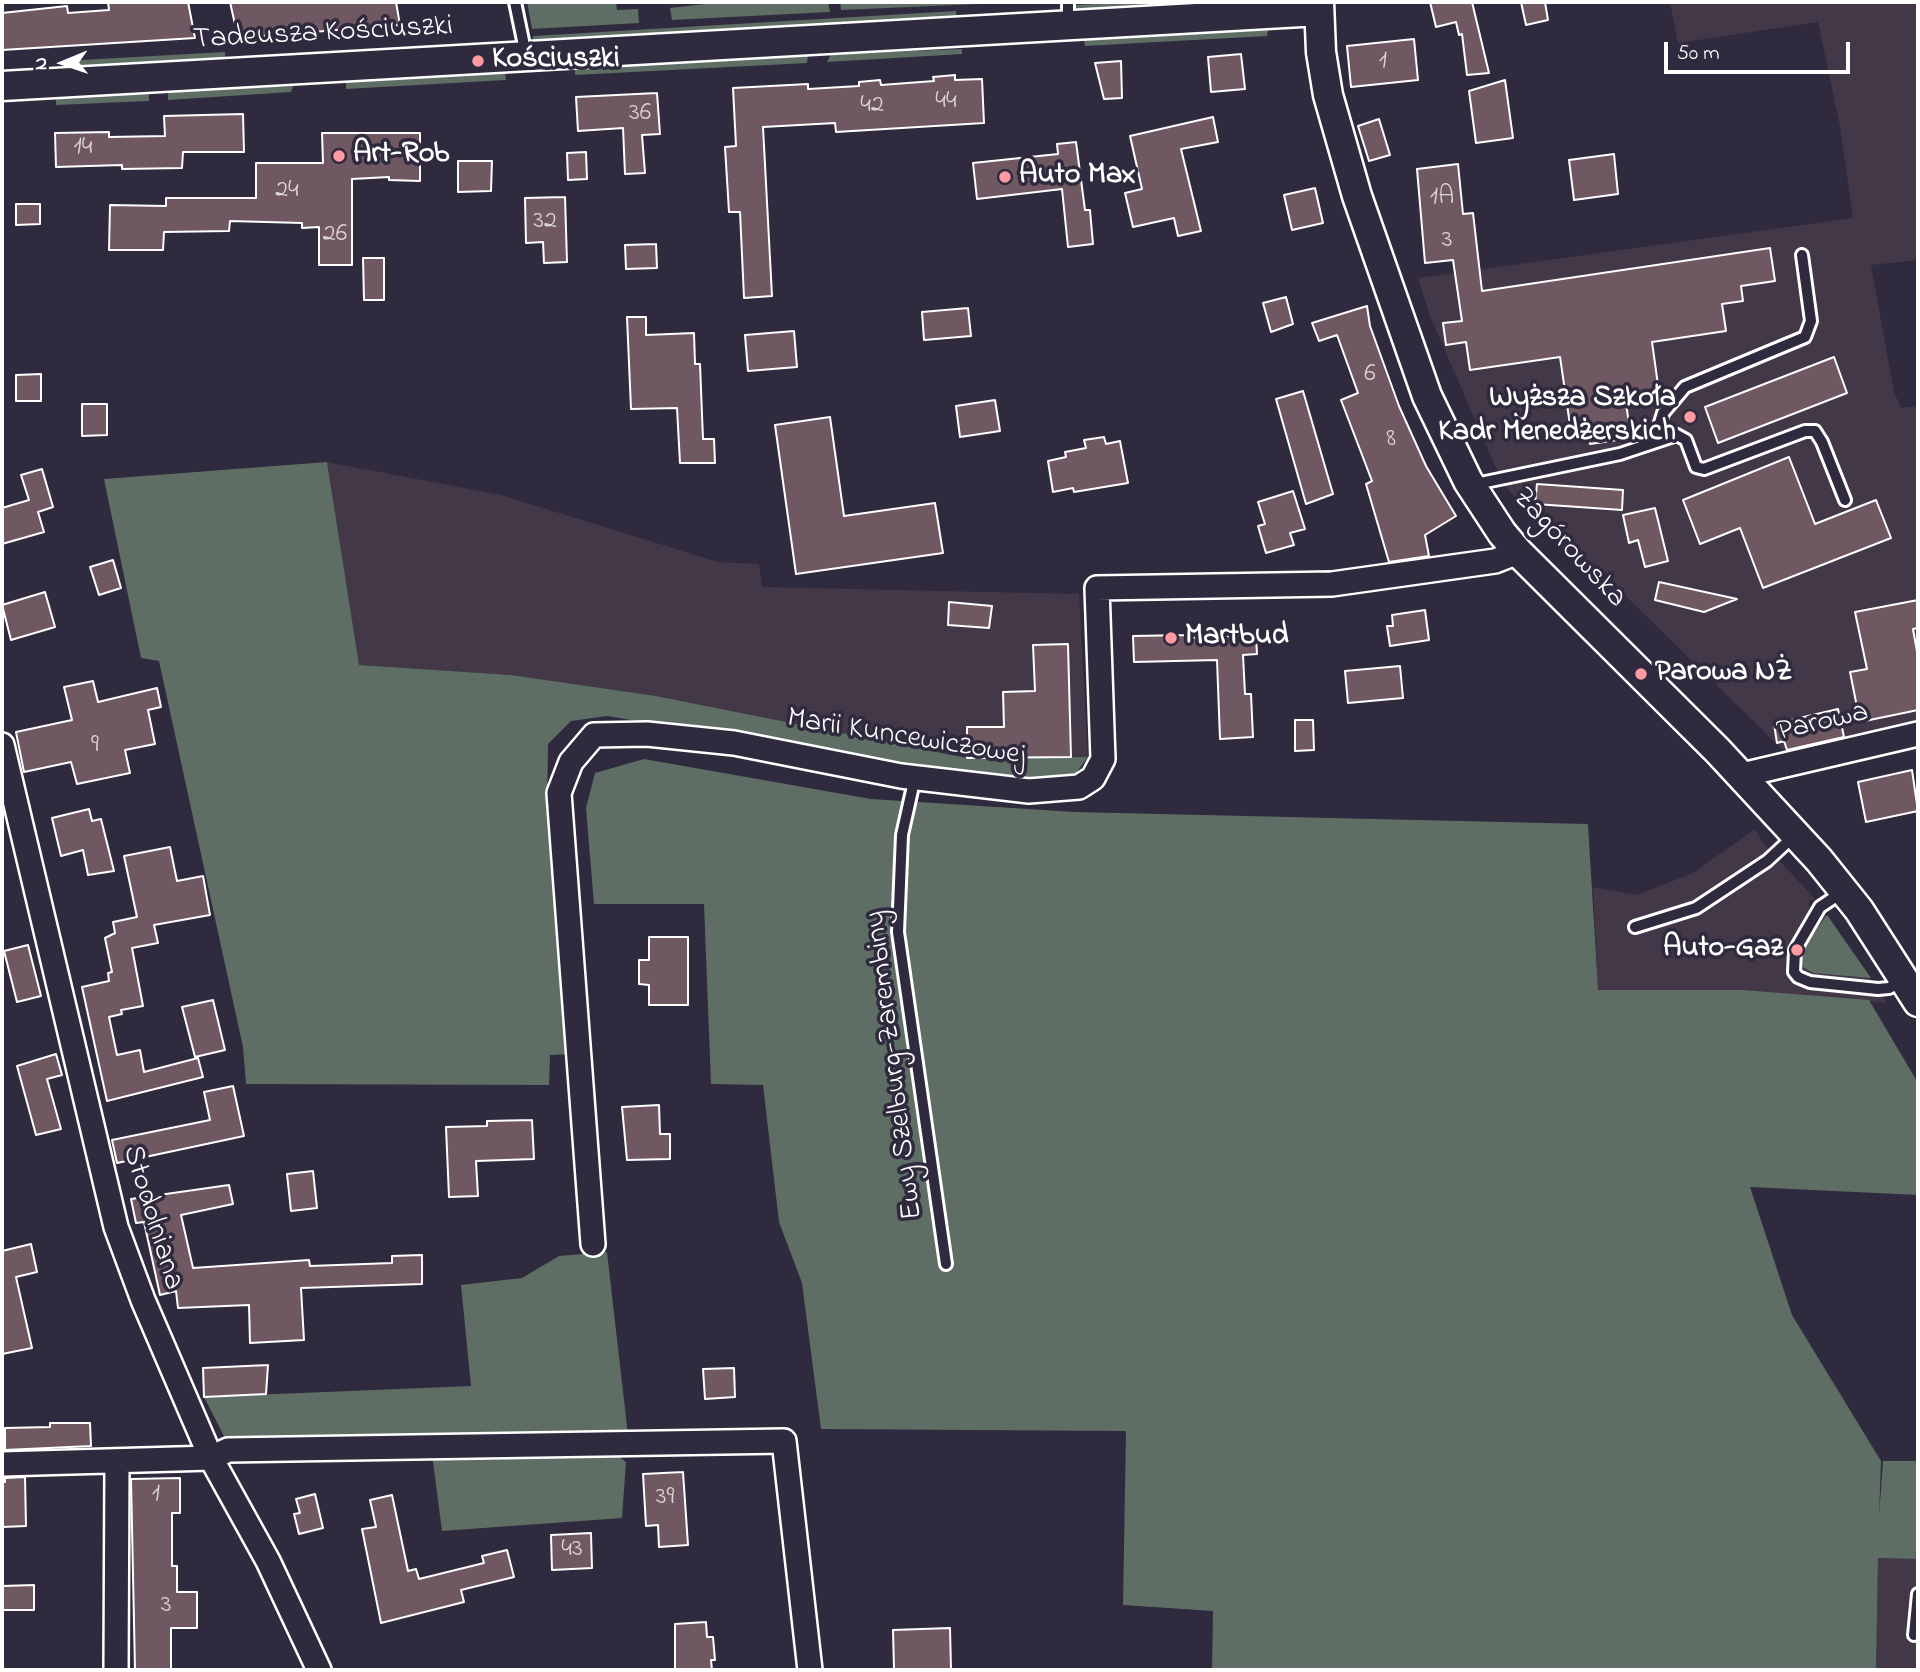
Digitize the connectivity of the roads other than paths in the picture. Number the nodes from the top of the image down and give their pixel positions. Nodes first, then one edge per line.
1 (515, 2) edge
2 (1319, 7) edge
3 (1068, 13) edge
4 (526, 58) junction
5 (2, 86) edge
6 (1802, 255) dead end
7 (1654, 442) junction
8 (1471, 485) junction
9 (1844, 500) dead end
10 (1518, 552) junction
11 (1918, 734) edge
12 (3, 752) edge
13 (1742, 775) junction
14 (915, 777) junction
15 (1796, 835) junction
16 (1844, 891) junction
17 (1635, 927) dead end
18 (1912, 991) edge
19 (593, 1244) dead end
20 (946, 1264) dead end
21 (211, 1458) junction
22 (117, 1461) junction
23 (2, 1464) edge
24 (1918, 1594) edge
25 (1914, 1635) dead end
26 (116, 1670) edge
27 (319, 1670) edge
28 (810, 1670) edge

1 - 4 lane
2 - 3 street, Tadeusza Kościuszki
2 - 8 street, Zagórowska
3 - 4 street, Tadeusza Kościuszki
4 - 5 street, Tadeusza Kościuszki
6 - 7 lane
7 - 8 lane
7 - 9 lane
8 - 10 street, Zagórowska
10 - 13 street, Zagórowska
10 - 14 street, Marii Kuncewiczowej
11 - 13 street, Parowa
12 - 21 street, Stodolniana
13 - 15 street, Zagórowska
14 - 19 street, Marii Kuncewiczowej
14 - 20 lane, Ewy Szelburg-Zarembiny
15 - 16 street, Zagórowska
15 - 17 lane
16 - 18 street, Zagórowska
16 - 18 lane
21 - 22 street
21 - 27 street, Stodolniana
21 - 28 street
22 - 23 street
22 - 26 street
24 - 25 lane

